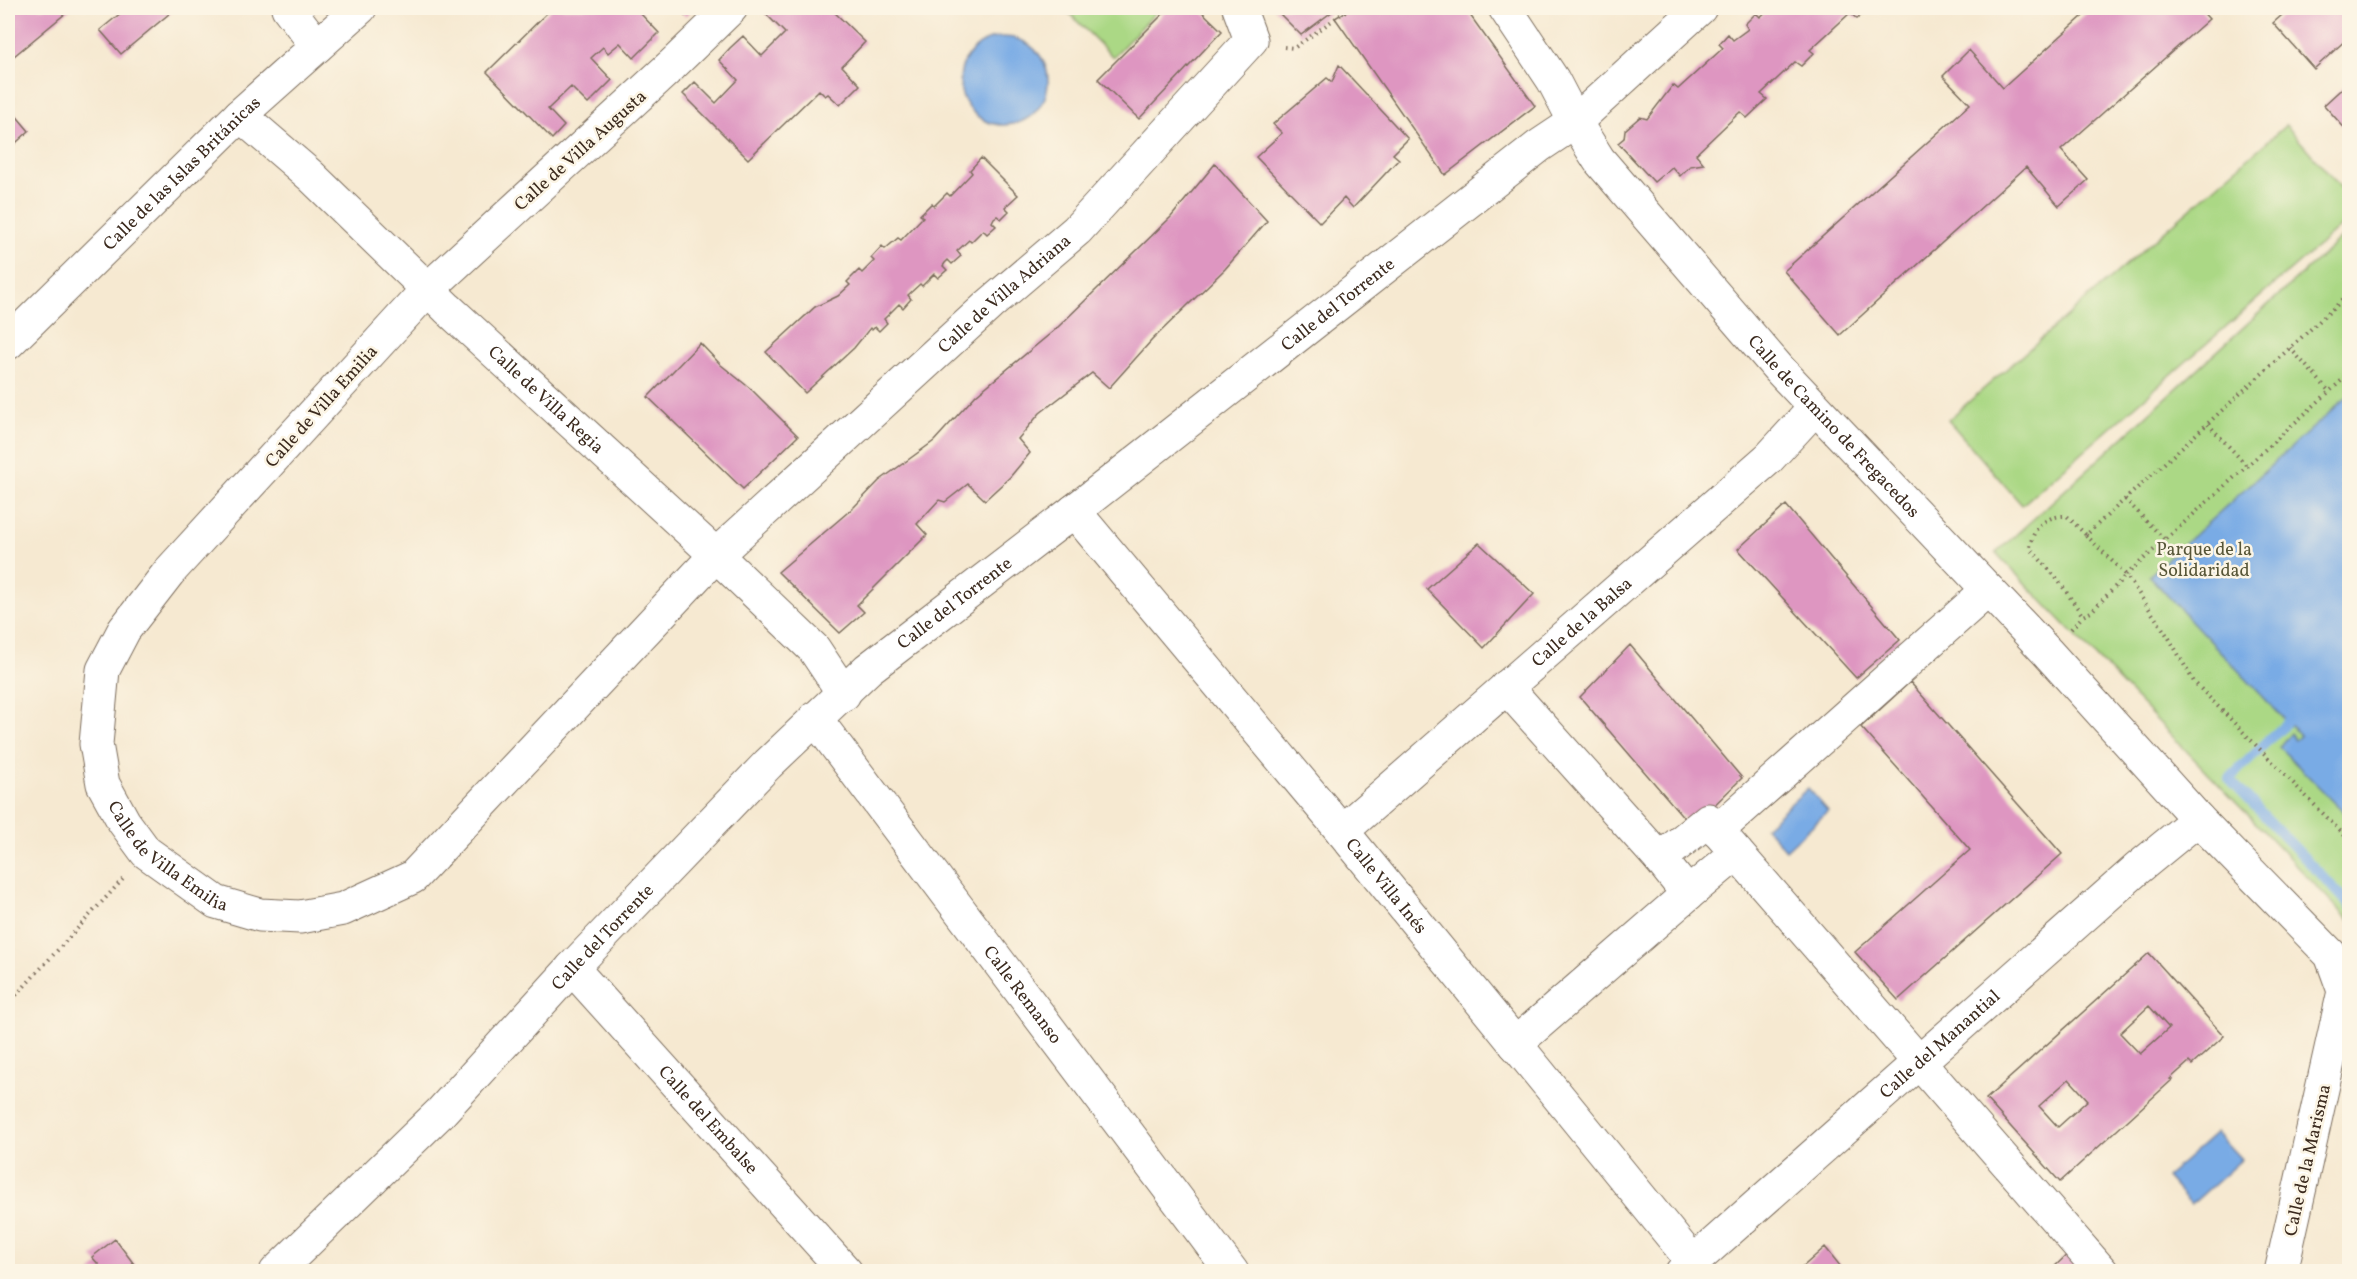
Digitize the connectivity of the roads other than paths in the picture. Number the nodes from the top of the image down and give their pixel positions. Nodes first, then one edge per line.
1 (288, 8) edge
2 (360, 8) edge
3 (730, 8) edge
4 (1239, 8) edge
5 (1505, 8) edge
6 (1700, 8) edge
7 (317, 46) junction
8 (240, 115) junction
9 (1575, 122) junction
10 (427, 290) junction
11 (8, 343) edge
12 (1815, 408) junction
13 (1074, 511) junction
14 (716, 555) junction
15 (1988, 590) junction
16 (1506, 687) junction
17 (844, 693) junction
18 (815, 718) junction
19 (2198, 819) junction
20 (1342, 831) junction
21 (1727, 842) junction
22 (1660, 859) junction
23 (1688, 894) junction
24 (573, 968) junction
25 (1515, 1044) junction
26 (1920, 1061) junction
27 (1688, 1267) edge
28 (276, 1272) edge
29 (846, 1272) edge
30 (1232, 1272) edge
31 (2102, 1272) edge
32 (2281, 1272) edge

1 - 7 street
2 - 7 street, Calle de las Islas Británicas
3 - 10 street, Calle de Villa Augusta
4 - 14 street, Calle de Villa Adriana
5 - 9 street, Calle de Camino de Fregacedos
6 - 9 street, Calle del Torrente
7 - 8 street, Calle de las Islas Británicas
8 - 10 street, Calle de Villa Regia
8 - 11 street, Calle de las Islas Británicas
9 - 12 street, Calle de Camino de Fregacedos
9 - 13 street, Calle del Torrente
10 - 14 street, Calle de Villa Regia
10 - 14 street, Calle de Villa Emilia
12 - 15 street, Calle de Camino de Fregacedos
12 - 16 street, Calle de la Balsa
13 - 17 street, Calle del Torrente
13 - 20 street, Calle Villa Inés
14 - 17 street, Calle de Villa Regia
15 - 19 street, Calle de Camino de Fregacedos
15 - 21 street
16 - 20 street, Calle de la Balsa
16 - 22 street
17 - 18 street, Calle del Torrente
18 - 24 street, Calle del Torrente
18 - 30 street, Calle Remanso
19 - 26 street, Calle del Manantial
19 - 32 street, Calle de la Marisma
20 - 25 street, Calle Villa Inés
21 - 22 street
21 - 23 street
21 - 26 street
22 - 23 street
23 - 25 street
24 - 28 street, Calle del Torrente
24 - 29 street, Calle del Embalse
25 - 27 street, Calle Villa Inés
26 - 27 street, Calle del Manantial
26 - 31 street

